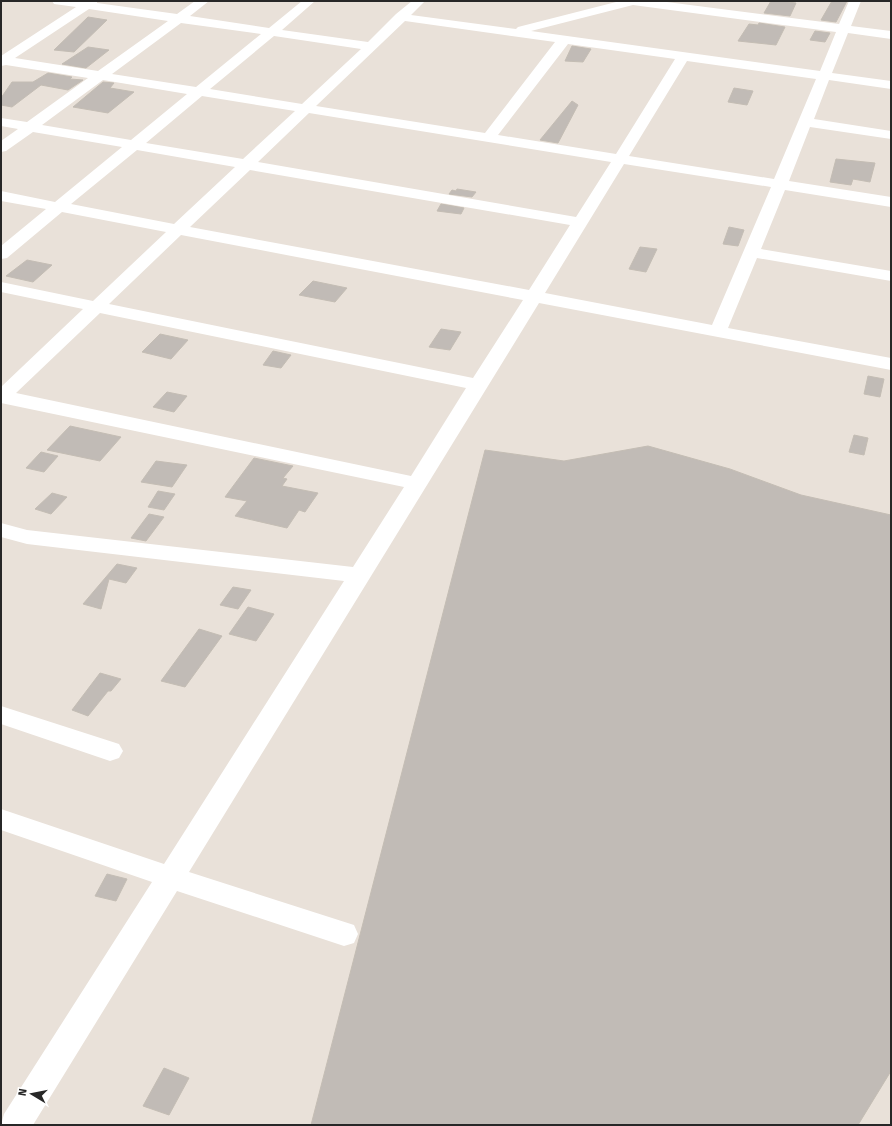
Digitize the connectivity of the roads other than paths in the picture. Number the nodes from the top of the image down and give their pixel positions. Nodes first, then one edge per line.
1 (58, 1) edge
2 (202, 1) edge
3 (310, 1) edge
4 (418, 1) edge
5 (632, 1) edge
6 (855, 1) edge
7 (89, 3) edge
8 (400, 17) junction
9 (178, 18) junction
10 (843, 28) junction
11 (270, 32) junction
12 (512, 32) junction
13 (891, 35) edge
14 (564, 40) junction
15 (369, 46) junction
16 (683, 56) junction
17 (2, 61) edge
18 (100, 76) junction
19 (824, 76) junction
20 (891, 85) edge
21 (199, 92) junction
22 (305, 109) junction
23 (1, 122) edge
24 (804, 122) junction
25 (29, 127) junction
26 (891, 135) edge
27 (488, 138) junction
28 (133, 145) junction
29 (1, 148) edge
30 (620, 159) junction
31 (245, 164) junction
32 (780, 184) junction
33 (1, 196) edge
34 (891, 202) edge
35 (58, 207) junction
36 (579, 222) junction
37 (176, 229) junction
38 (750, 252) junction
39 (1, 254) edge
40 (891, 276) edge
41 (1, 286) edge
42 (533, 296) junction
43 (96, 306) junction
44 (718, 331) junction
45 (891, 364) edge
46 (477, 385) junction
47 (1, 397) edge
48 (416, 483) junction
49 (1, 530) edge
50 (359, 575) junction
51 (1, 714) edge
52 (110, 751) dead end
53 (1, 819) edge
54 (170, 877) junction
55 (344, 934) dead end
56 (15, 1125) edge

1 - 7 street
2 - 9 street
3 - 11 street
4 - 8 street
5 - 10 street
5 - 12 street
6 - 10 street
7 - 9 street
7 - 17 street
8 - 12 street
8 - 15 street
9 - 11 street
9 - 18 street
10 - 13 street
10 - 19 street
11 - 15 street
11 - 21 street
12 - 14 street
14 - 16 street
14 - 27 street
15 - 22 street
16 - 19 street
16 - 30 street
17 - 18 street
18 - 21 street
18 - 25 street
19 - 20 street
19 - 24 street
21 - 22 street
21 - 28 street
22 - 27 street
22 - 31 street
23 - 25 street
24 - 26 street
24 - 32 street
25 - 28 street
25 - 29 street
27 - 30 street
28 - 31 street
28 - 35 street
30 - 32 street
30 - 36 street
31 - 36 street
31 - 37 street
32 - 34 street
32 - 38 street
33 - 35 street
35 - 37 street
35 - 39 street
36 - 42 street
37 - 42 street
37 - 43 street
38 - 40 street
38 - 44 street
41 - 43 street
42 - 44 street
42 - 46 street
43 - 46 street
43 - 47 street
44 - 45 street
46 - 48 street
47 - 48 street
48 - 50 street
49 - 50 street
50 - 54 street
51 - 52 street
53 - 54 street
54 - 55 street
54 - 56 street

